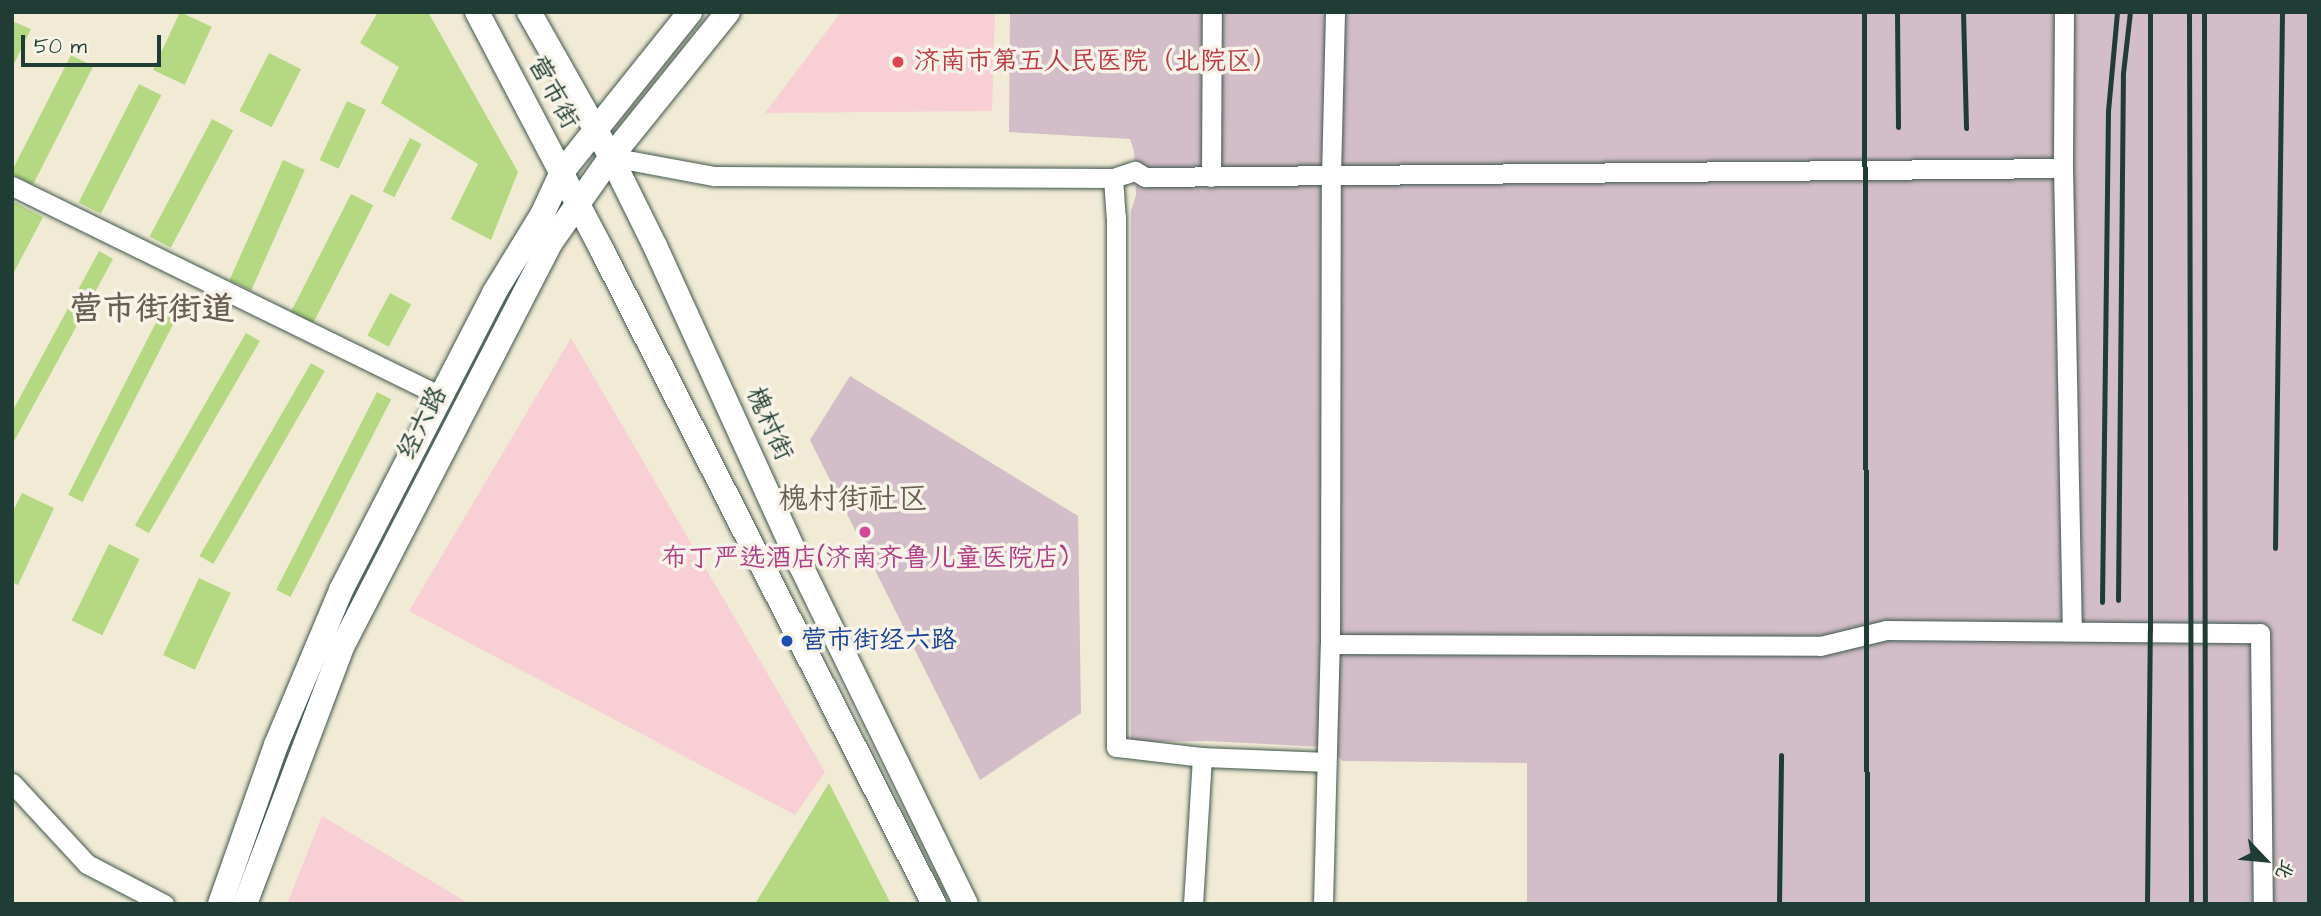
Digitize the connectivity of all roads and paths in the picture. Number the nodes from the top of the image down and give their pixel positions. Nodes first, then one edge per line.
1 (477, 12) edge
2 (529, 12) edge
3 (690, 12) edge
4 (729, 12) edge
5 (1212, 12) edge
6 (1335, 12) edge
7 (2064, 12) edge
8 (595, 129) junction
9 (611, 157) junction
10 (2063, 168) junction
11 (562, 172) junction
12 (1331, 176) junction
13 (1113, 177) junction
14 (1211, 177) junction
15 (12, 186) edge
16 (577, 202) junction
17 (441, 396) junction
18 (2072, 629) junction
19 (1330, 644) junction
20 (1202, 757) junction
21 (1325, 762) junction
22 (12, 783) edge
23 (164, 904) edge
24 (220, 904) edge
25 (245, 904) edge
26 (934, 904) edge
27 (967, 904) edge
28 (1193, 904) edge
29 (1323, 904) edge
30 (2263, 904) edge

1 - 11 main road, 营市街
2 - 8 main road, 营市街
3 - 8 main road, 经六路
4 - 9 main road, 经六路
5 - 14 street
6 - 12 street
7 - 10 street
8 - 9 main road, 营市街
8 - 11 main road, 经六路
9 - 13 street
9 - 16 main road, 经六路
9 - 27 main road, 槐村街
10 - 12 street
10 - 18 street
11 - 16 main road, 营市街
11 - 17 main road, 经六路
12 - 14 street
12 - 19 street
13 - 14 street
13 - 20 street
15 - 17 street
16 - 25 main road, 经六路
16 - 26 main road
17 - 24 main road, 经六路
18 - 19 street
18 - 30 street
19 - 21 street
20 - 21 street
20 - 28 street
21 - 29 street
22 - 23 street

